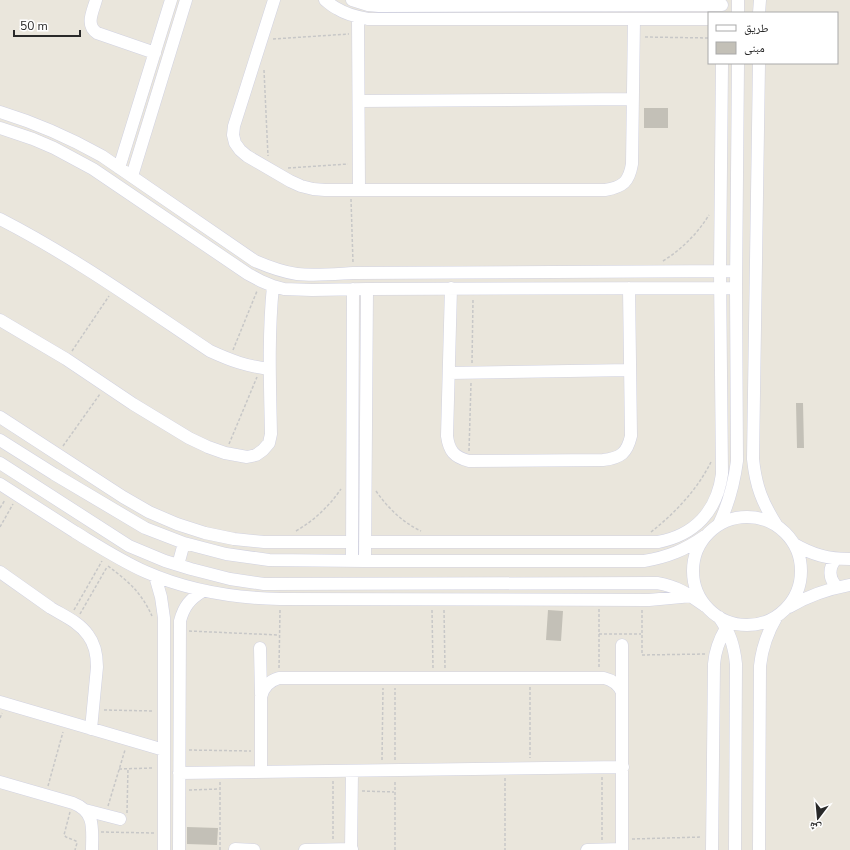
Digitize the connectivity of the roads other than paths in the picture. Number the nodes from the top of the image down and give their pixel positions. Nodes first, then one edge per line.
1 (96, 0) edge
2 (170, 0) edge
3 (186, 0) edge
4 (274, 0) edge
5 (325, 0) edge
6 (352, 0) edge
7 (738, 0) edge
8 (760, 0) edge
9 (545, 3) edge
10 (426, 6) junction
11 (722, 6) edge
12 (738, 12) edge
13 (759, 12) edge
14 (358, 18) junction
15 (426, 19) junction
16 (634, 19) junction
17 (708, 19) edge
18 (155, 52) junction
19 (722, 64) edge
20 (738, 64) edge
21 (759, 64) edge
22 (633, 99) junction
23 (359, 101) junction
24 (0, 112) edge
25 (0, 128) edge
26 (82, 145) junction
27 (74, 158) junction
28 (119, 168) junction
29 (132, 176) junction
30 (355, 190) junction
31 (0, 219) edge
32 (720, 271) junction
33 (736, 271) junction
34 (410, 273) junction
35 (273, 286) junction
36 (367, 288) junction
37 (411, 288) junction
38 (451, 288) junction
39 (629, 288) junction
40 (721, 288) junction
41 (736, 288) junction
42 (353, 289) junction
43 (0, 320) edge
44 (265, 369) junction
45 (630, 370) junction
46 (449, 373) junction
47 (0, 417) edge
48 (0, 440) edge
49 (61, 456) junction
50 (0, 463) edge
51 (54, 474) junction
52 (0, 484) edge
53 (719, 524) junction
54 (777, 526) junction
55 (705, 536) junction
56 (352, 542) junction
57 (366, 542) junction
58 (184, 543) junction
59 (794, 544) junction
60 (836, 559) junction
61 (850, 559) edge
62 (352, 561) junction
63 (365, 561) junction
64 (178, 565) junction
65 (0, 572) edge
66 (155, 576) junction
67 (850, 585) edge
68 (837, 587) junction
69 (203, 591) junction
70 (692, 596) junction
71 (706, 606) junction
72 (780, 613) junction
73 (719, 617) junction
74 (726, 628) junction
75 (622, 645) dead end
76 (260, 648) dead end
77 (622, 692) junction
78 (261, 697) junction
79 (0, 702) edge
80 (91, 729) junction
81 (164, 750) junction
82 (622, 767) junction
83 (352, 770) junction
84 (261, 772) junction
85 (179, 773) junction
86 (0, 782) edge
87 (85, 810) junction
88 (124, 816) road end
89 (622, 846) edge
90 (235, 849) edge
91 (333, 849) edge
92 (92, 850) edge
93 (164, 850) edge
94 (179, 850) edge
95 (254, 850) edge
96 (304, 850) edge
97 (352, 850) edge
98 (587, 850) edge
99 (602, 850) edge
100 (712, 850) edge
101 (735, 850) edge
102 (759, 850) edge

1 - 18 street
2 - 18 street
3 - 29 street
4 - 30 street
5 - 14 street
6 - 10 street
7 - 12 street
8 - 13 street
9 - 10 street
9 - 11 street
10 - 15 street
14 - 15 street
14 - 23 street
15 - 16 street
16 - 17 street
16 - 22 street
18 - 28 street
19 - 32 street
20 - 33 street
21 - 54 street
22 - 23 street
22 - 30 street
23 - 30 street
24 - 26 street
25 - 27 street
26 - 27 street
26 - 28 street
27 - 35 street
28 - 29 street
29 - 34 street
31 - 44 street
32 - 33 street
32 - 34 street
32 - 40 street
33 - 41 street
34 - 37 street
35 - 42 street
35 - 44 street
36 - 37 street
36 - 42 street
36 - 57 street
37 - 38 street
38 - 39 street
38 - 46 street
39 - 40 street
39 - 45 street
40 - 41 street
40 - 57 street
41 - 53 street
42 - 56 street
43 - 44 street
45 - 46 street
45 - 46 street
47 - 49 street
48 - 51 street
49 - 51 street
49 - 56 street
50 - 64 street
51 - 58 street
52 - 66 street
53 - 54 street
53 - 55 street
54 - 59 street
55 - 63 street
55 - 71 street
56 - 62 street
57 - 63 street
58 - 62 street
58 - 64 street
59 - 60 street
59 - 72 street
60 - 61 street
60 - 68 street
62 - 63 street
64 - 70 street
65 - 80 street
66 - 69 street
66 - 81 street
67 - 68 street
68 - 72 street
69 - 70 street
69 - 85 street
70 - 71 street
71 - 73 street
72 - 73 street
72 - 102 street
73 - 74 street
74 - 100 street
74 - 101 street
75 - 77 street
76 - 78 street
77 - 78 street
77 - 82 street
78 - 84 street
79 - 80 street
80 - 81 street
81 - 93 street
82 - 83 street
82 - 89 street
83 - 84 street
83 - 97 street
84 - 85 street
85 - 94 street
86 - 87 street
87 - 88 street
87 - 92 street
89 - 99 street
90 - 95 street
91 - 96 street
91 - 97 street
98 - 99 street

